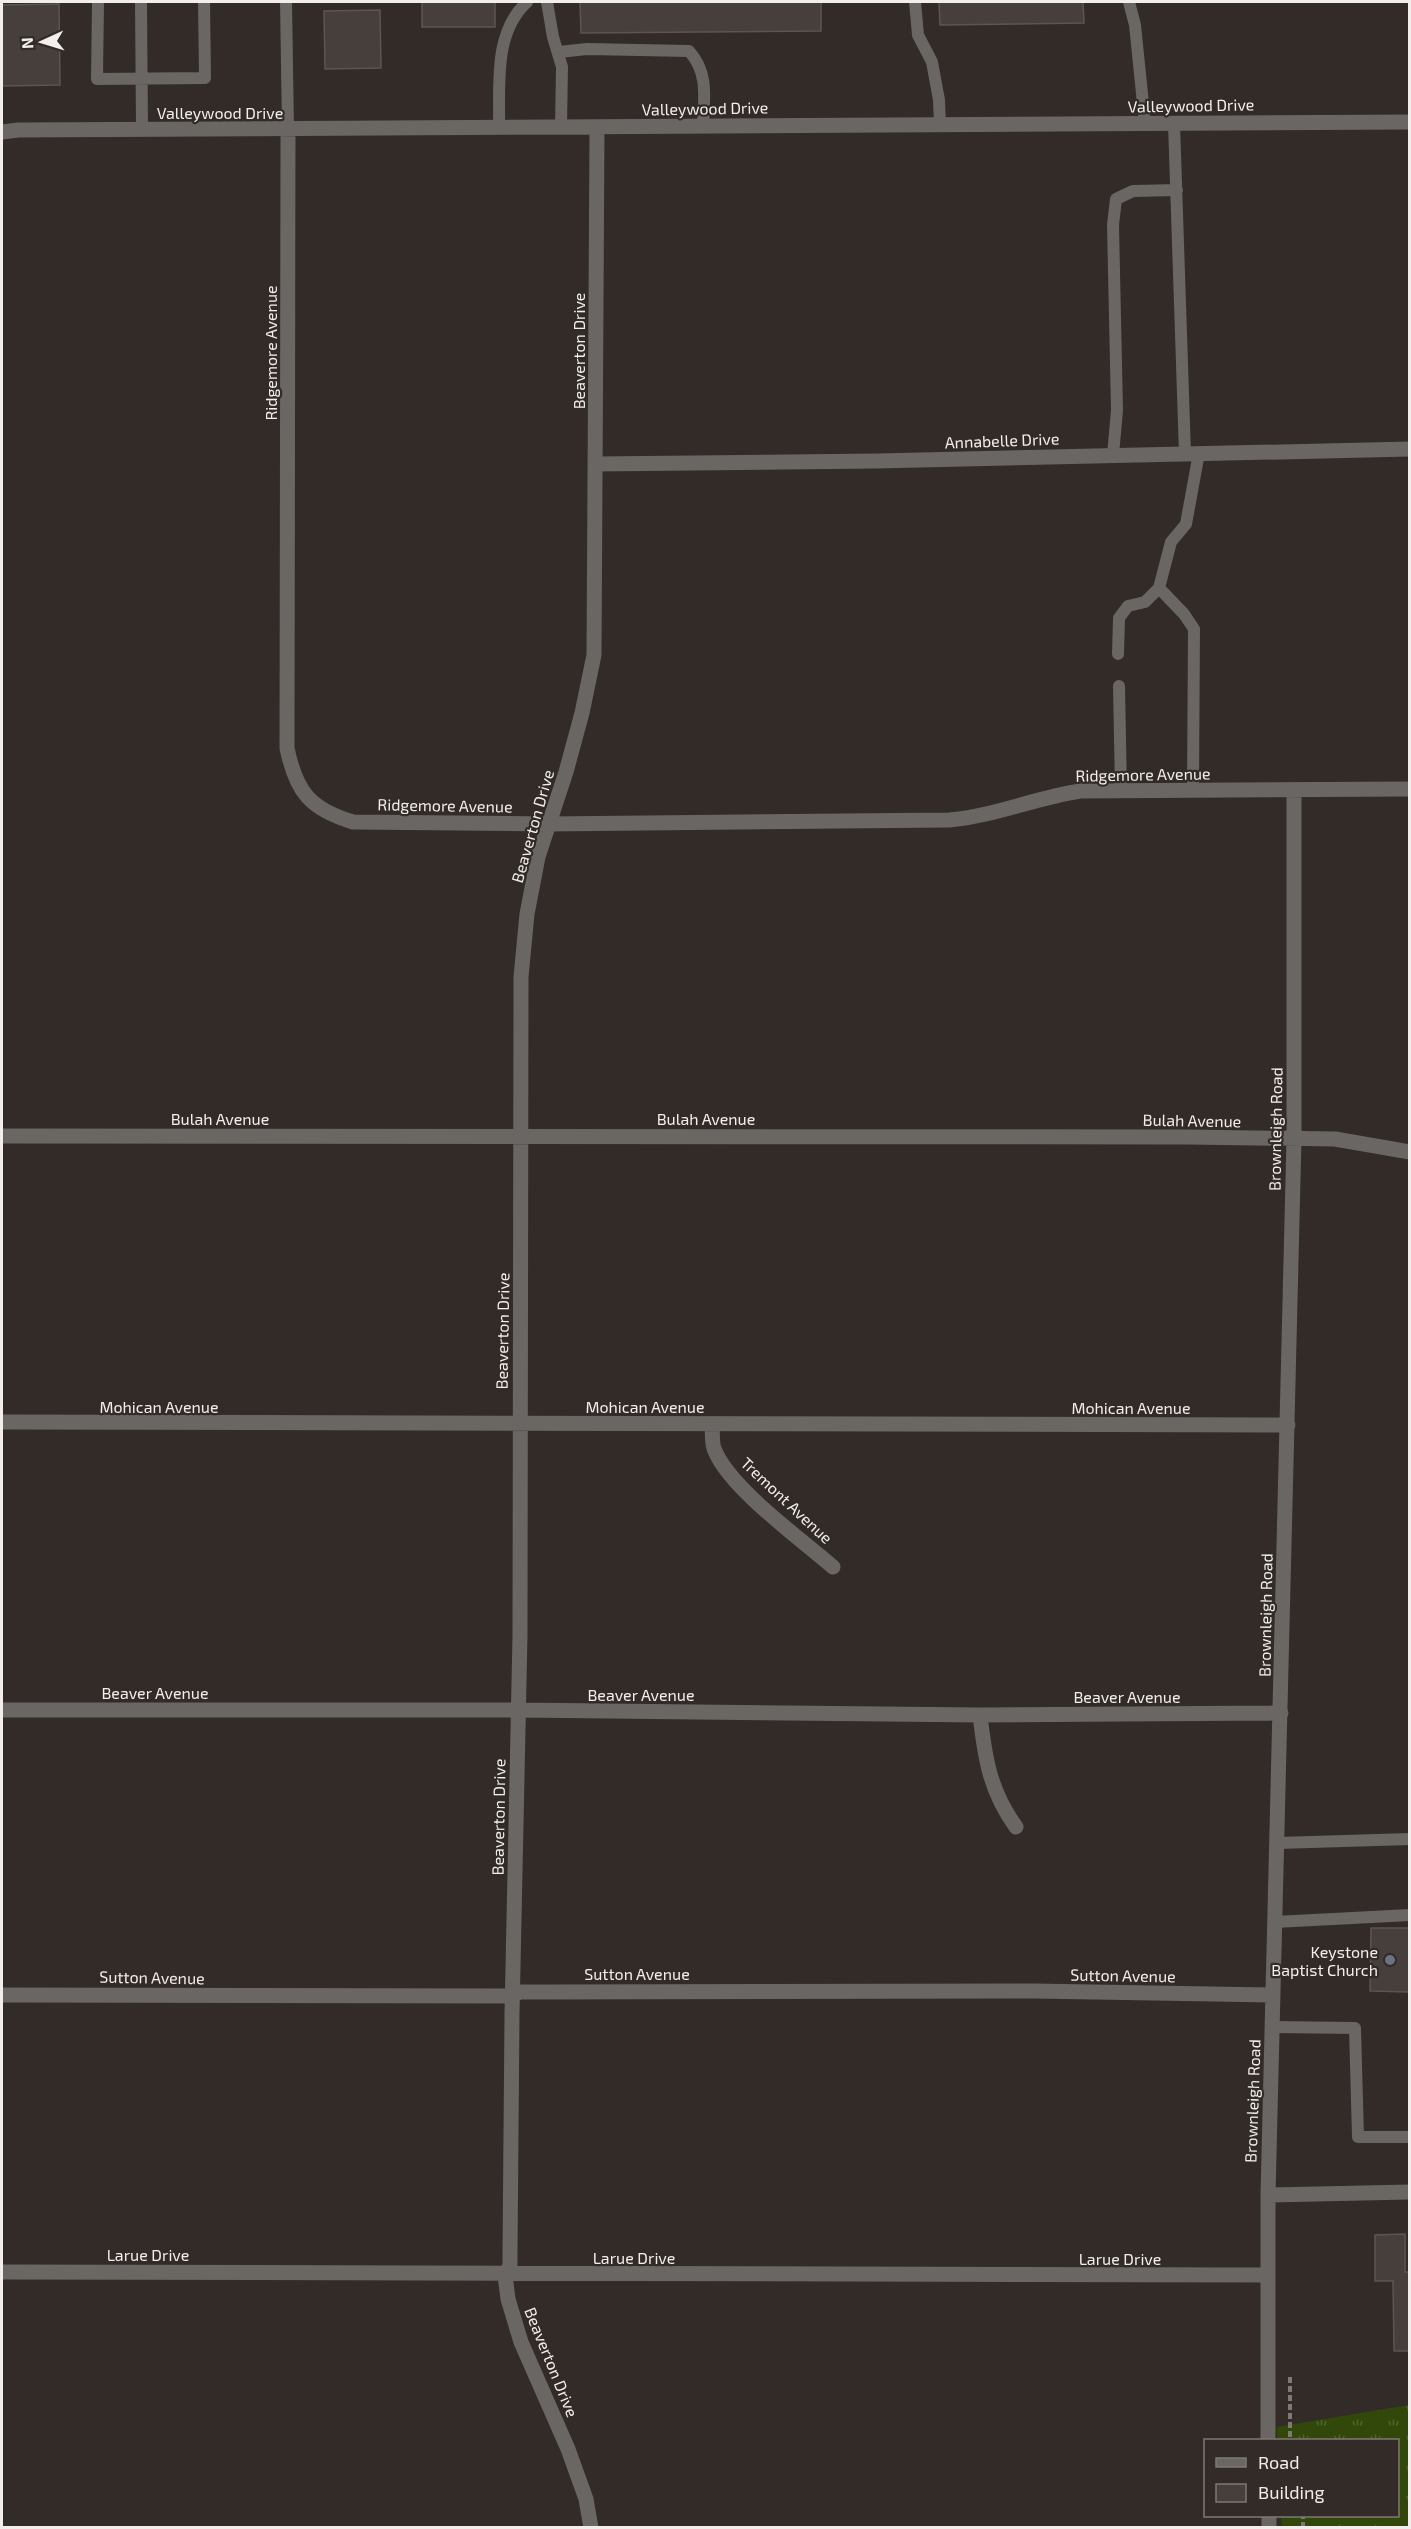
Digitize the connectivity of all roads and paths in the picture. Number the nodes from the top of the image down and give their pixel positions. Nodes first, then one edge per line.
1 (98, 2) edge
2 (141, 2) edge
3 (204, 2) edge
4 (286, 2) edge
5 (526, 2) edge
6 (547, 2) edge
7 (915, 2) edge
8 (1129, 2) edge
9 (559, 52) junction
10 (142, 80) junction
11 (1410, 122) edge
12 (1145, 123) junction
13 (1174, 123) junction
14 (940, 125) junction
15 (703, 126) junction
16 (499, 128) junction
17 (561, 128) junction
18 (597, 128) junction
19 (142, 129) junction
20 (288, 130) junction
21 (2, 132) edge
22 (1177, 190) junction
23 (1410, 449) edge
24 (1192, 454) junction
25 (1113, 455) junction
26 (596, 464) junction
27 (1159, 588) junction
28 (1118, 654) dead end
29 (1119, 686) dead end
30 (1410, 789) edge
31 (1193, 790) junction
32 (1294, 790) junction
33 (1121, 791) junction
34 (548, 824) junction
35 (2, 1136) edge
36 (520, 1136) junction
37 (1294, 1139) junction
38 (1410, 1152) edge
39 (2, 1422) edge
40 (519, 1424) junction
41 (712, 1424) junction
42 (1288, 1425) junction
43 (833, 1567) dead end
44 (2, 1710) edge
45 (517, 1710) junction
46 (1281, 1713) junction
47 (980, 1715) junction
48 (1016, 1827) dead end
49 (1410, 1839) edge
50 (1278, 1843) junction
51 (1410, 1915) edge
52 (1275, 1922) junction
53 (2, 1995) edge
54 (1274, 1995) junction
55 (513, 1996) junction
56 (1272, 2027) junction
57 (1410, 2137) edge
58 (1410, 2192) edge
59 (1268, 2195) junction
60 (2, 2272) edge
61 (505, 2275) junction
62 (1267, 2276) junction
63 (1290, 2377) dead end
64 (1268, 2439) edge
65 (1290, 2439) edge
66 (591, 2528) edge

1 - 10 lane
2 - 10 lane
3 - 10 lane
4 - 20 lane
5 - 16 lane
6 - 9 lane
7 - 14 lane
8 - 12 lane
9 - 15 lane
9 - 17 lane
10 - 19 lane
11 - 13 street, Valleywood Drive
12 - 13 street, Valleywood Drive
12 - 14 street, Valleywood Drive
13 - 22 lane
14 - 15 street, Valleywood Drive
15 - 18 street, Valleywood Drive
16 - 17 street, Valleywood Drive
16 - 20 street, Valleywood Drive
17 - 18 street, Valleywood Drive
18 - 26 street, Beaverton Drive
19 - 20 street, Valleywood Drive
19 - 21 street, Valleywood Drive
20 - 34 street, Ridgemore Avenue
22 - 24 lane
22 - 25 lane
23 - 24 street, Annabelle Drive
24 - 25 street, Annabelle Drive
24 - 27 lane
25 - 26 street, Annabelle Drive
26 - 34 street, Beaverton Drive
27 - 28 lane
27 - 31 lane
29 - 33 lane
30 - 32 street, Ridgemore Avenue
31 - 32 street, Ridgemore Avenue
31 - 33 street, Ridgemore Avenue
32 - 37 street, Brownleigh Road
33 - 34 street, Ridgemore Avenue
34 - 36 street, Beaverton Drive
35 - 36 street, Bulah Avenue
36 - 37 street, Bulah Avenue
36 - 40 street, Beaverton Drive
37 - 38 street, Bulah Avenue
37 - 42 street, Brownleigh Road
39 - 40 street, Mohican Avenue
40 - 41 street, Mohican Avenue
40 - 45 street, Beaverton Drive
41 - 42 street, Mohican Avenue
41 - 43 street, Tremont Avenue
42 - 46 street, Brownleigh Road
44 - 45 street, Beaver Avenue
45 - 47 street, Beaver Avenue
45 - 55 street, Beaverton Drive
46 - 47 street, Beaver Avenue
46 - 50 street, Brownleigh Road
47 - 48 street
49 - 50 lane
50 - 52 street, Brownleigh Road
51 - 52 lane
52 - 54 street, Brownleigh Road
53 - 55 street, Sutton Avenue
54 - 55 street, Sutton Avenue
54 - 56 street, Brownleigh Road
55 - 61 street, Beaverton Drive
56 - 57 lane
56 - 59 street, Brownleigh Road
58 - 59 street
59 - 62 street, Brownleigh Road
60 - 61 street, Larue Drive
61 - 62 street, Larue Drive
61 - 66 street, Beaverton Drive
62 - 64 street, Brownleigh Road
63 - 65 path

